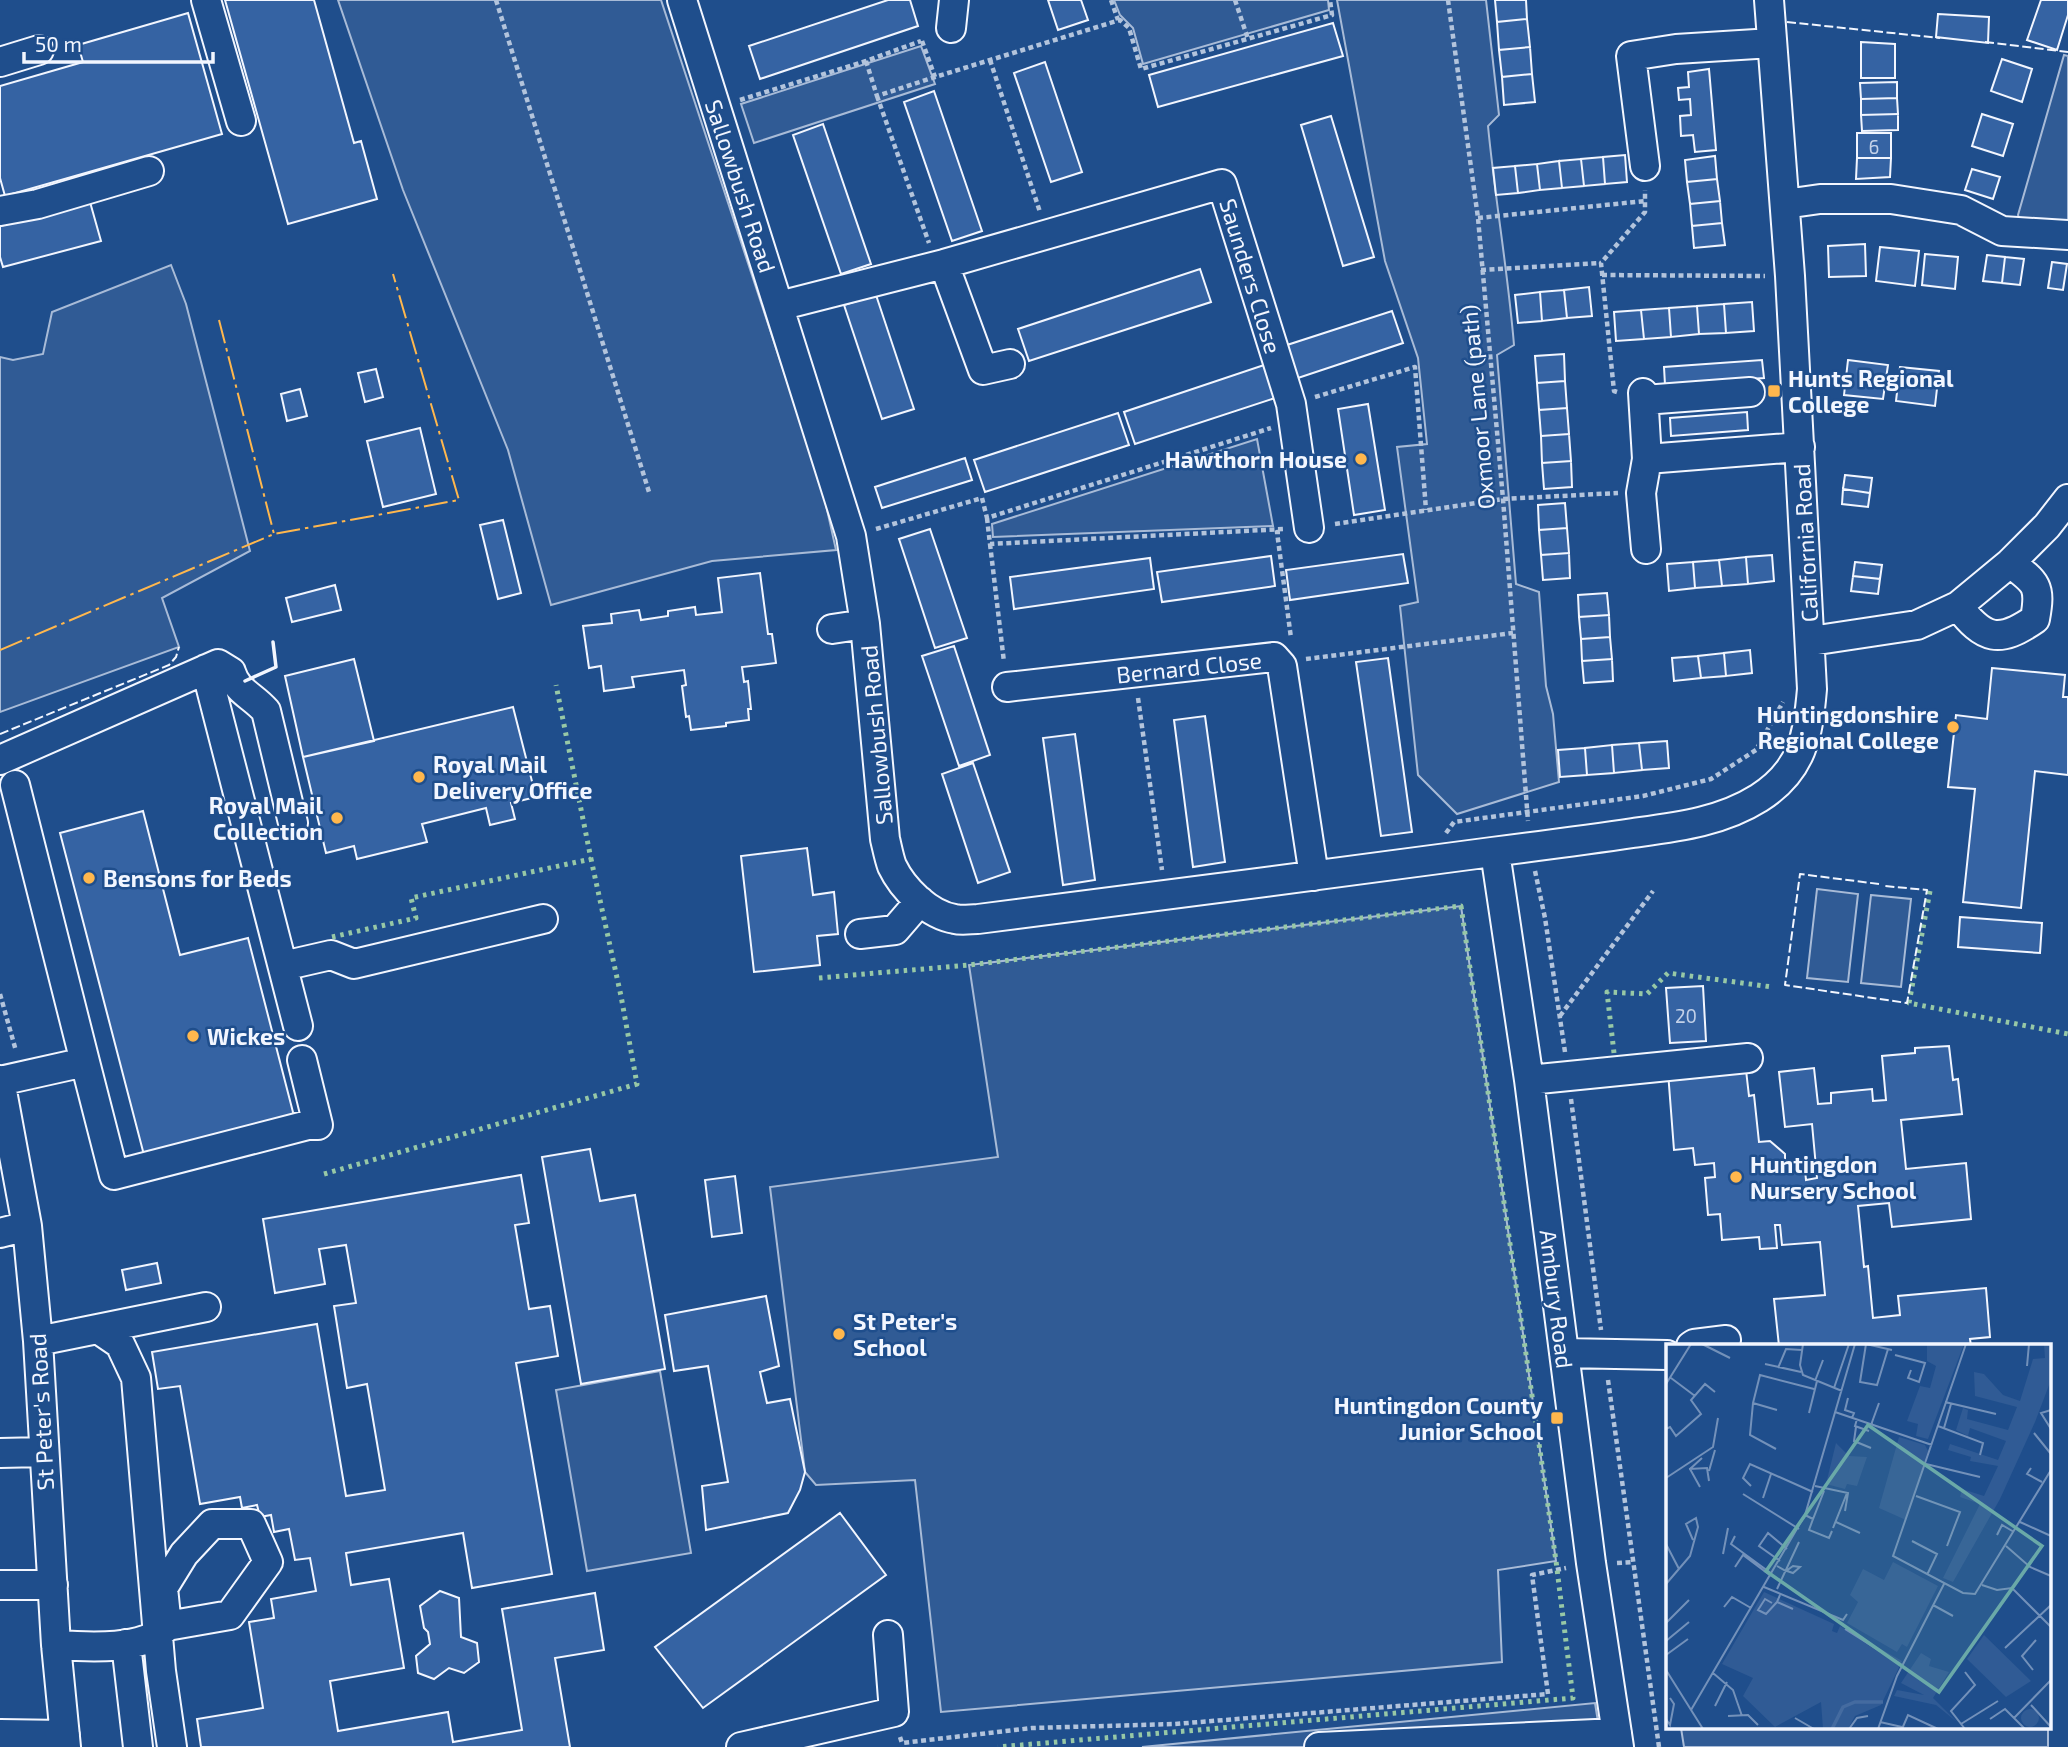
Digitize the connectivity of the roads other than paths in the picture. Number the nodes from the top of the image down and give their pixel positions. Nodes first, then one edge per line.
1 (206, 0) edge
2 (682, 0) edge
3 (954, 0) edge
4 (1769, 0) edge
5 (951, 28) road end
6 (1772, 43) junction
7 (39, 50) dead end
8 (0, 62) edge
9 (242, 121) dead end
10 (1645, 166) road end
11 (149, 171) dead end
12 (1785, 204) junction
13 (0, 211) edge
14 (2068, 235) edge
15 (941, 265) junction
16 (779, 306) junction
17 (1010, 364) dead end
18 (1750, 392) dead end
19 (1800, 447) junction
20 (1647, 459) junction
21 (2068, 499) edge
22 (1309, 528) road end
23 (1646, 549) dead end
24 (2010, 564) junction
25 (1958, 606) junction
26 (865, 624) junction
27 (832, 629) dead end
28 (1811, 641) junction
29 (206, 669) junction
30 (1006, 687) road end
31 (0, 760) edge
32 (15, 785) dead end
33 (293, 822) dead end
34 (1495, 852) junction
35 (1314, 876) junction
36 (920, 901) junction
37 (543, 919) dead end
38 (860, 934) dead end
39 (283, 966) junction
40 (299, 1026) dead end
41 (1748, 1058) dead end
42 (302, 1060) dead end
43 (85, 1062) junction
44 (0, 1080) edge
45 (1528, 1080) junction
46 (13, 1230) edge
47 (206, 1307) dead end
48 (98, 1329) junction
49 (1726, 1340) dead end
50 (38, 1341) junction
51 (1694, 1344) edge
52 (1564, 1353) junction
53 (1666, 1355) edge
54 (0, 1452) edge
55 (43, 1452) junction
56 (0, 1585) edge
57 (52, 1585) junction
58 (162, 1631) junction
59 (888, 1634) dead end
60 (126, 1644) junction
61 (56, 1645) junction
62 (0, 1734) edge
63 (1618, 1740) edge
64 (65, 1741) edge
65 (138, 1747) edge
66 (172, 1747) edge
67 (741, 1747) edge
68 (1318, 1747) edge

1 - 9 street
2 - 16 street, Sallowbush Road
3 - 5 street
4 - 6 street, California Road
6 - 10 street
6 - 12 street, California Road
7 - 8 street
11 - 13 street
12 - 14 street
12 - 19 street, California Road
15 - 16 street, Saunders Close
15 - 17 street
15 - 22 street, Saunders Close
16 - 26 street, Sallowbush Road
18 - 20 street
19 - 20 street
19 - 28 street, California Road
20 - 23 street
21 - 24 street
24 - 25 street
24 - 25 street
25 - 28 street
26 - 27 street
26 - 36 street, Sallowbush Road
28 - 34 street, California Road
29 - 31 street
29 - 33 street
29 - 39 street
30 - 35 street, Bernard Close
32 - 43 street
34 - 35 street, Sallowbush Road
34 - 45 street, Ambury Road
35 - 36 street, Sallowbush Road
36 - 38 street
37 - 39 street
39 - 40 street
41 - 45 street
42 - 43 street
43 - 44 street
44 - 46 street, St Peter's Road
45 - 52 street, Ambury Road
46 - 50 street, St Peter's Road
47 - 48 street
48 - 50 street
48 - 58 street
49 - 51 street
50 - 55 street, St Peter's Road
52 - 53 street
52 - 63 street, Ambury Road
54 - 55 street
55 - 57 street, St Peter's Road
56 - 57 street
57 - 61 street, St Peter's Road
58 - 60 street
58 - 66 street
59 - 67 street
60 - 61 street
60 - 65 street
61 - 64 street, St Peter's Road
62 - 64 street
63 - 68 street

